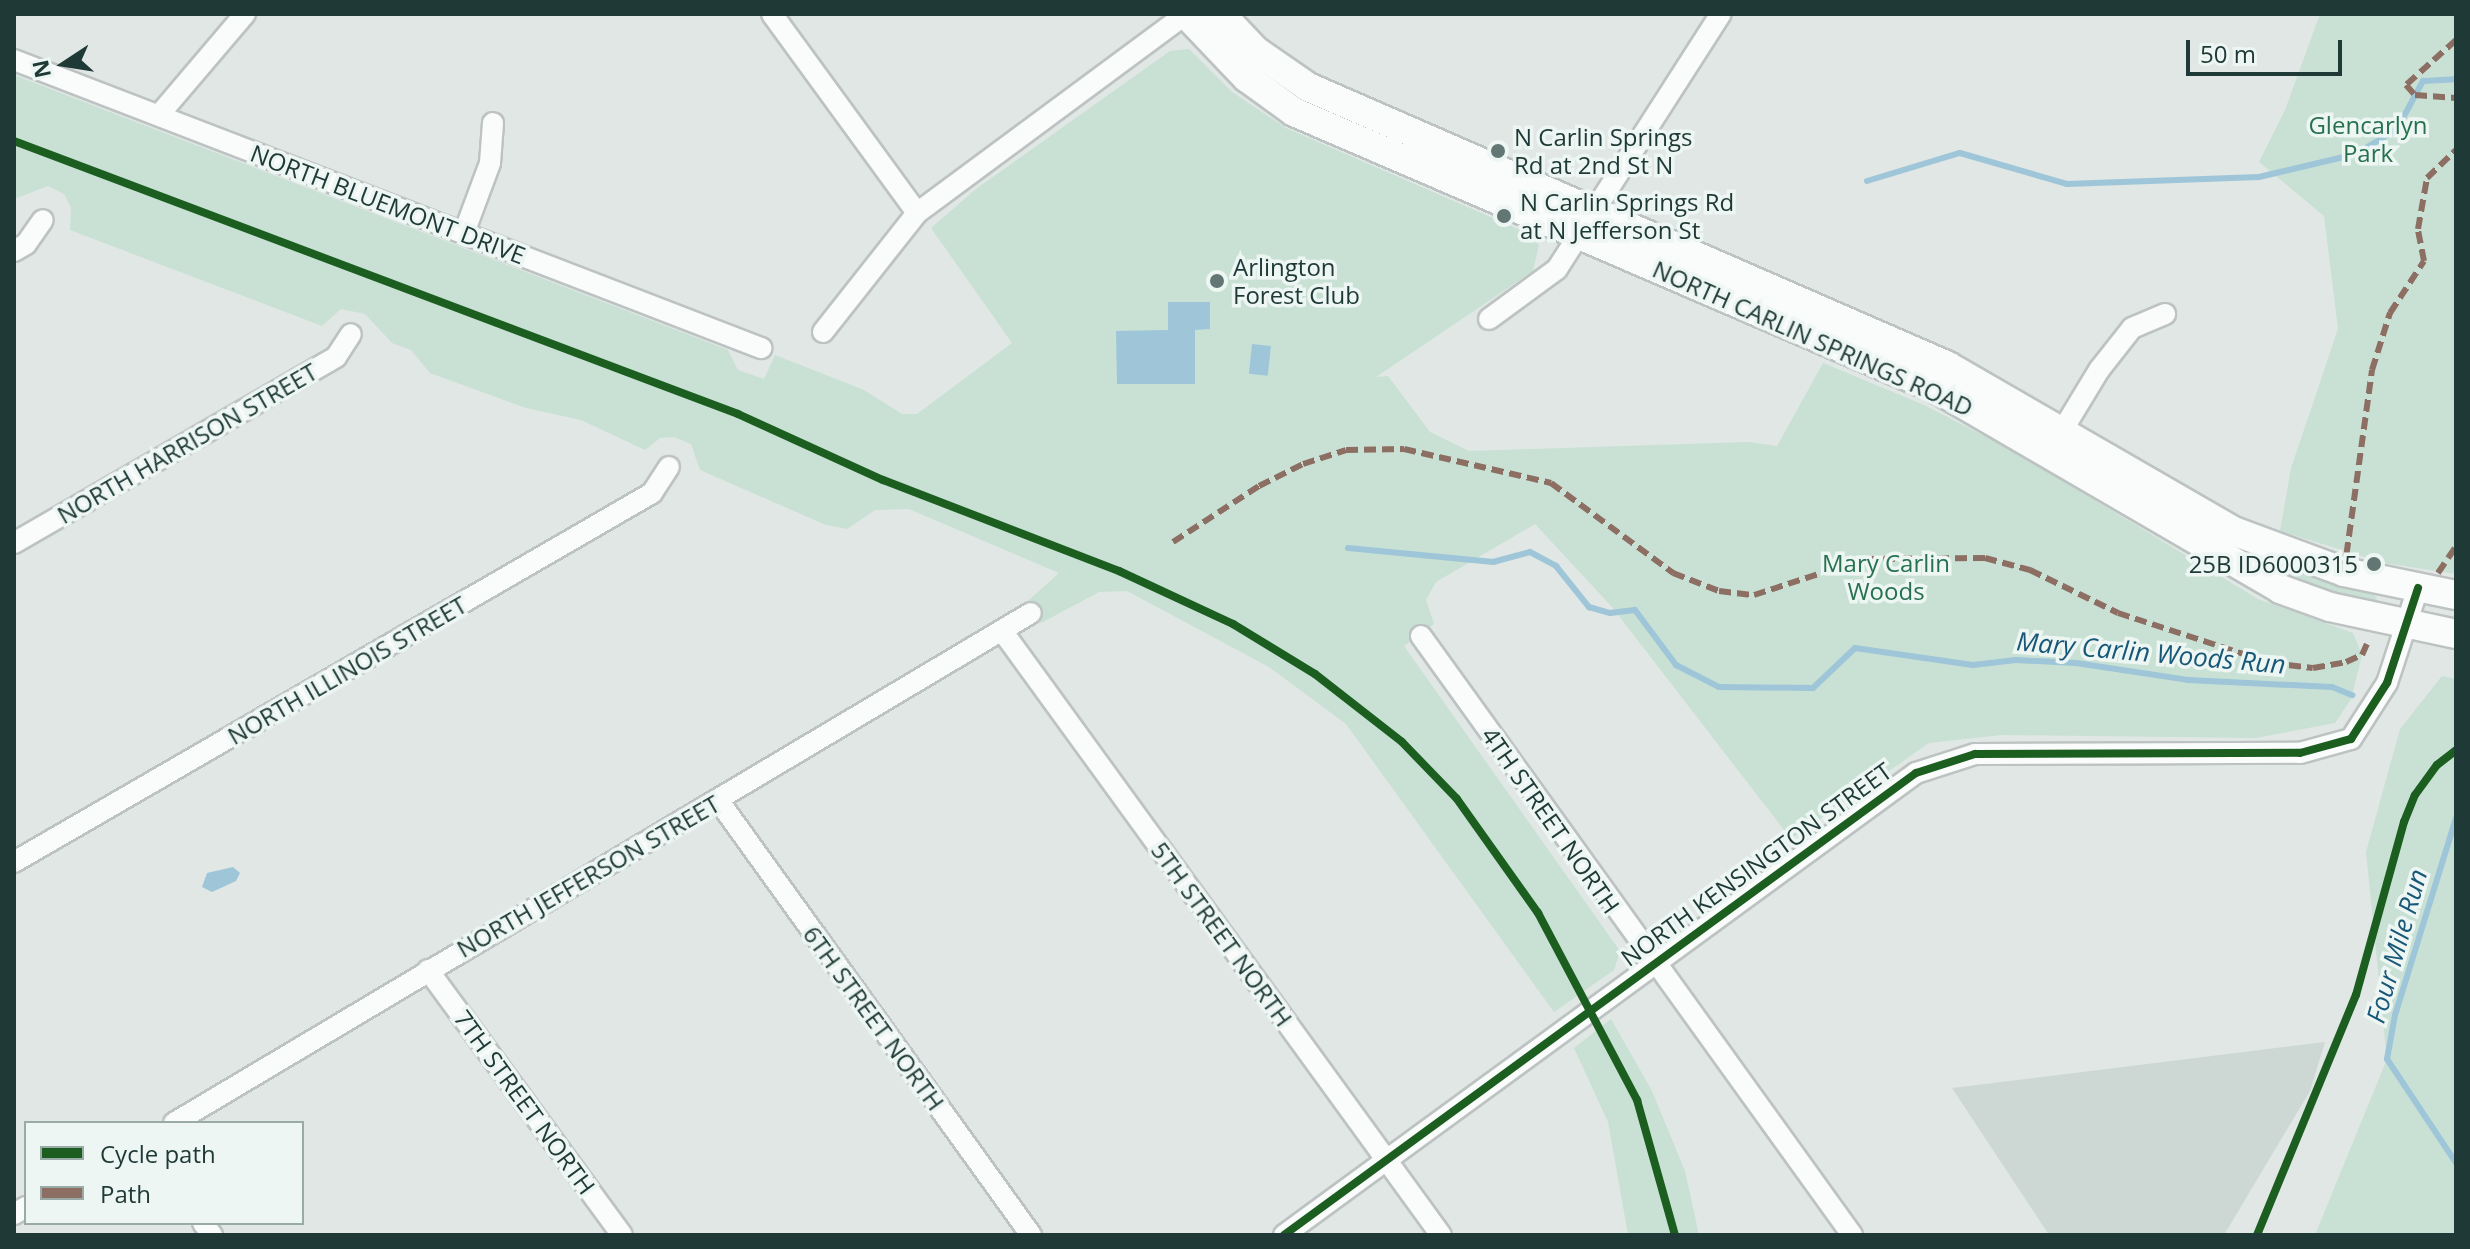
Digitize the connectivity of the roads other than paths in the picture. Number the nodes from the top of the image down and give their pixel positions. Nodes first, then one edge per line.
1 (245, 14) edge
2 (772, 14) edge
3 (1186, 14) edge
4 (1221, 14) edge
5 (1721, 14) edge
6 (14, 60) edge
7 (159, 115) junction
8 (493, 123) dead end
9 (917, 213) junction
10 (43, 220) dead end
11 (1585, 222) junction
12 (464, 233) junction
13 (14, 251) edge
14 (2165, 314) dead end
15 (1489, 319) dead end
16 (823, 332) dead end
17 (351, 334) dead end
18 (761, 348) dead end
19 (2057, 440) junction
20 (669, 467) dead end
21 (14, 543) edge
22 (2418, 588) junction
23 (2456, 595) edge
24 (1031, 613) dead end
25 (2406, 625) junction
26 (1003, 632) junction
27 (2456, 634) edge
28 (1421, 636) dead end
29 (718, 800) junction
30 (14, 862) edge
31 (1652, 963) junction
32 (428, 970) junction
33 (177, 1121) edge
34 (1385, 1158) junction
35 (622, 1235) edge
36 (1031, 1235) edge
37 (1284, 1235) edge
38 (1441, 1235) edge
39 (1852, 1235) edge

1 - 7 street
2 - 9 street
3 - 9 street
3 - 11 main road, NORTH CARLIN SPRINGS ROAD
4 - 11 main road, NORTH CARLIN SPRINGS ROAD
5 - 11 street
6 - 7 street, NORTH BLUEMONT DRIVE
7 - 12 street, NORTH BLUEMONT DRIVE
8 - 12 street
9 - 16 street
10 - 13 street
11 - 15 street
11 - 19 main road, NORTH CARLIN SPRINGS ROAD
12 - 18 street, NORTH BLUEMONT DRIVE
14 - 19 street
17 - 21 street, NORTH HARRISON STREET
19 - 22 main road, NORTH CARLIN SPRINGS ROAD
19 - 25 main road, NORTH CARLIN SPRINGS ROAD
20 - 30 street, NORTH ILLINOIS STREET
22 - 23 main road, NORTH CARLIN SPRINGS ROAD
22 - 25 street, NORTH KENSINGTON STREET
24 - 26 street, NORTH JEFFERSON STREET
25 - 27 main road, NORTH CARLIN SPRINGS ROAD
25 - 31 street, NORTH KENSINGTON STREET
26 - 29 street, NORTH JEFFERSON STREET
26 - 34 street, 5TH STREET NORTH
28 - 31 street, 4TH STREET NORTH
29 - 32 street, NORTH JEFFERSON STREET
29 - 36 street, 6TH STREET NORTH
31 - 34 street, NORTH KENSINGTON STREET
31 - 39 street, 4TH STREET NORTH
32 - 33 street, NORTH JEFFERSON STREET
32 - 35 street, 7TH STREET NORTH
34 - 37 street, NORTH KENSINGTON STREET
34 - 38 street, 5TH STREET NORTH

